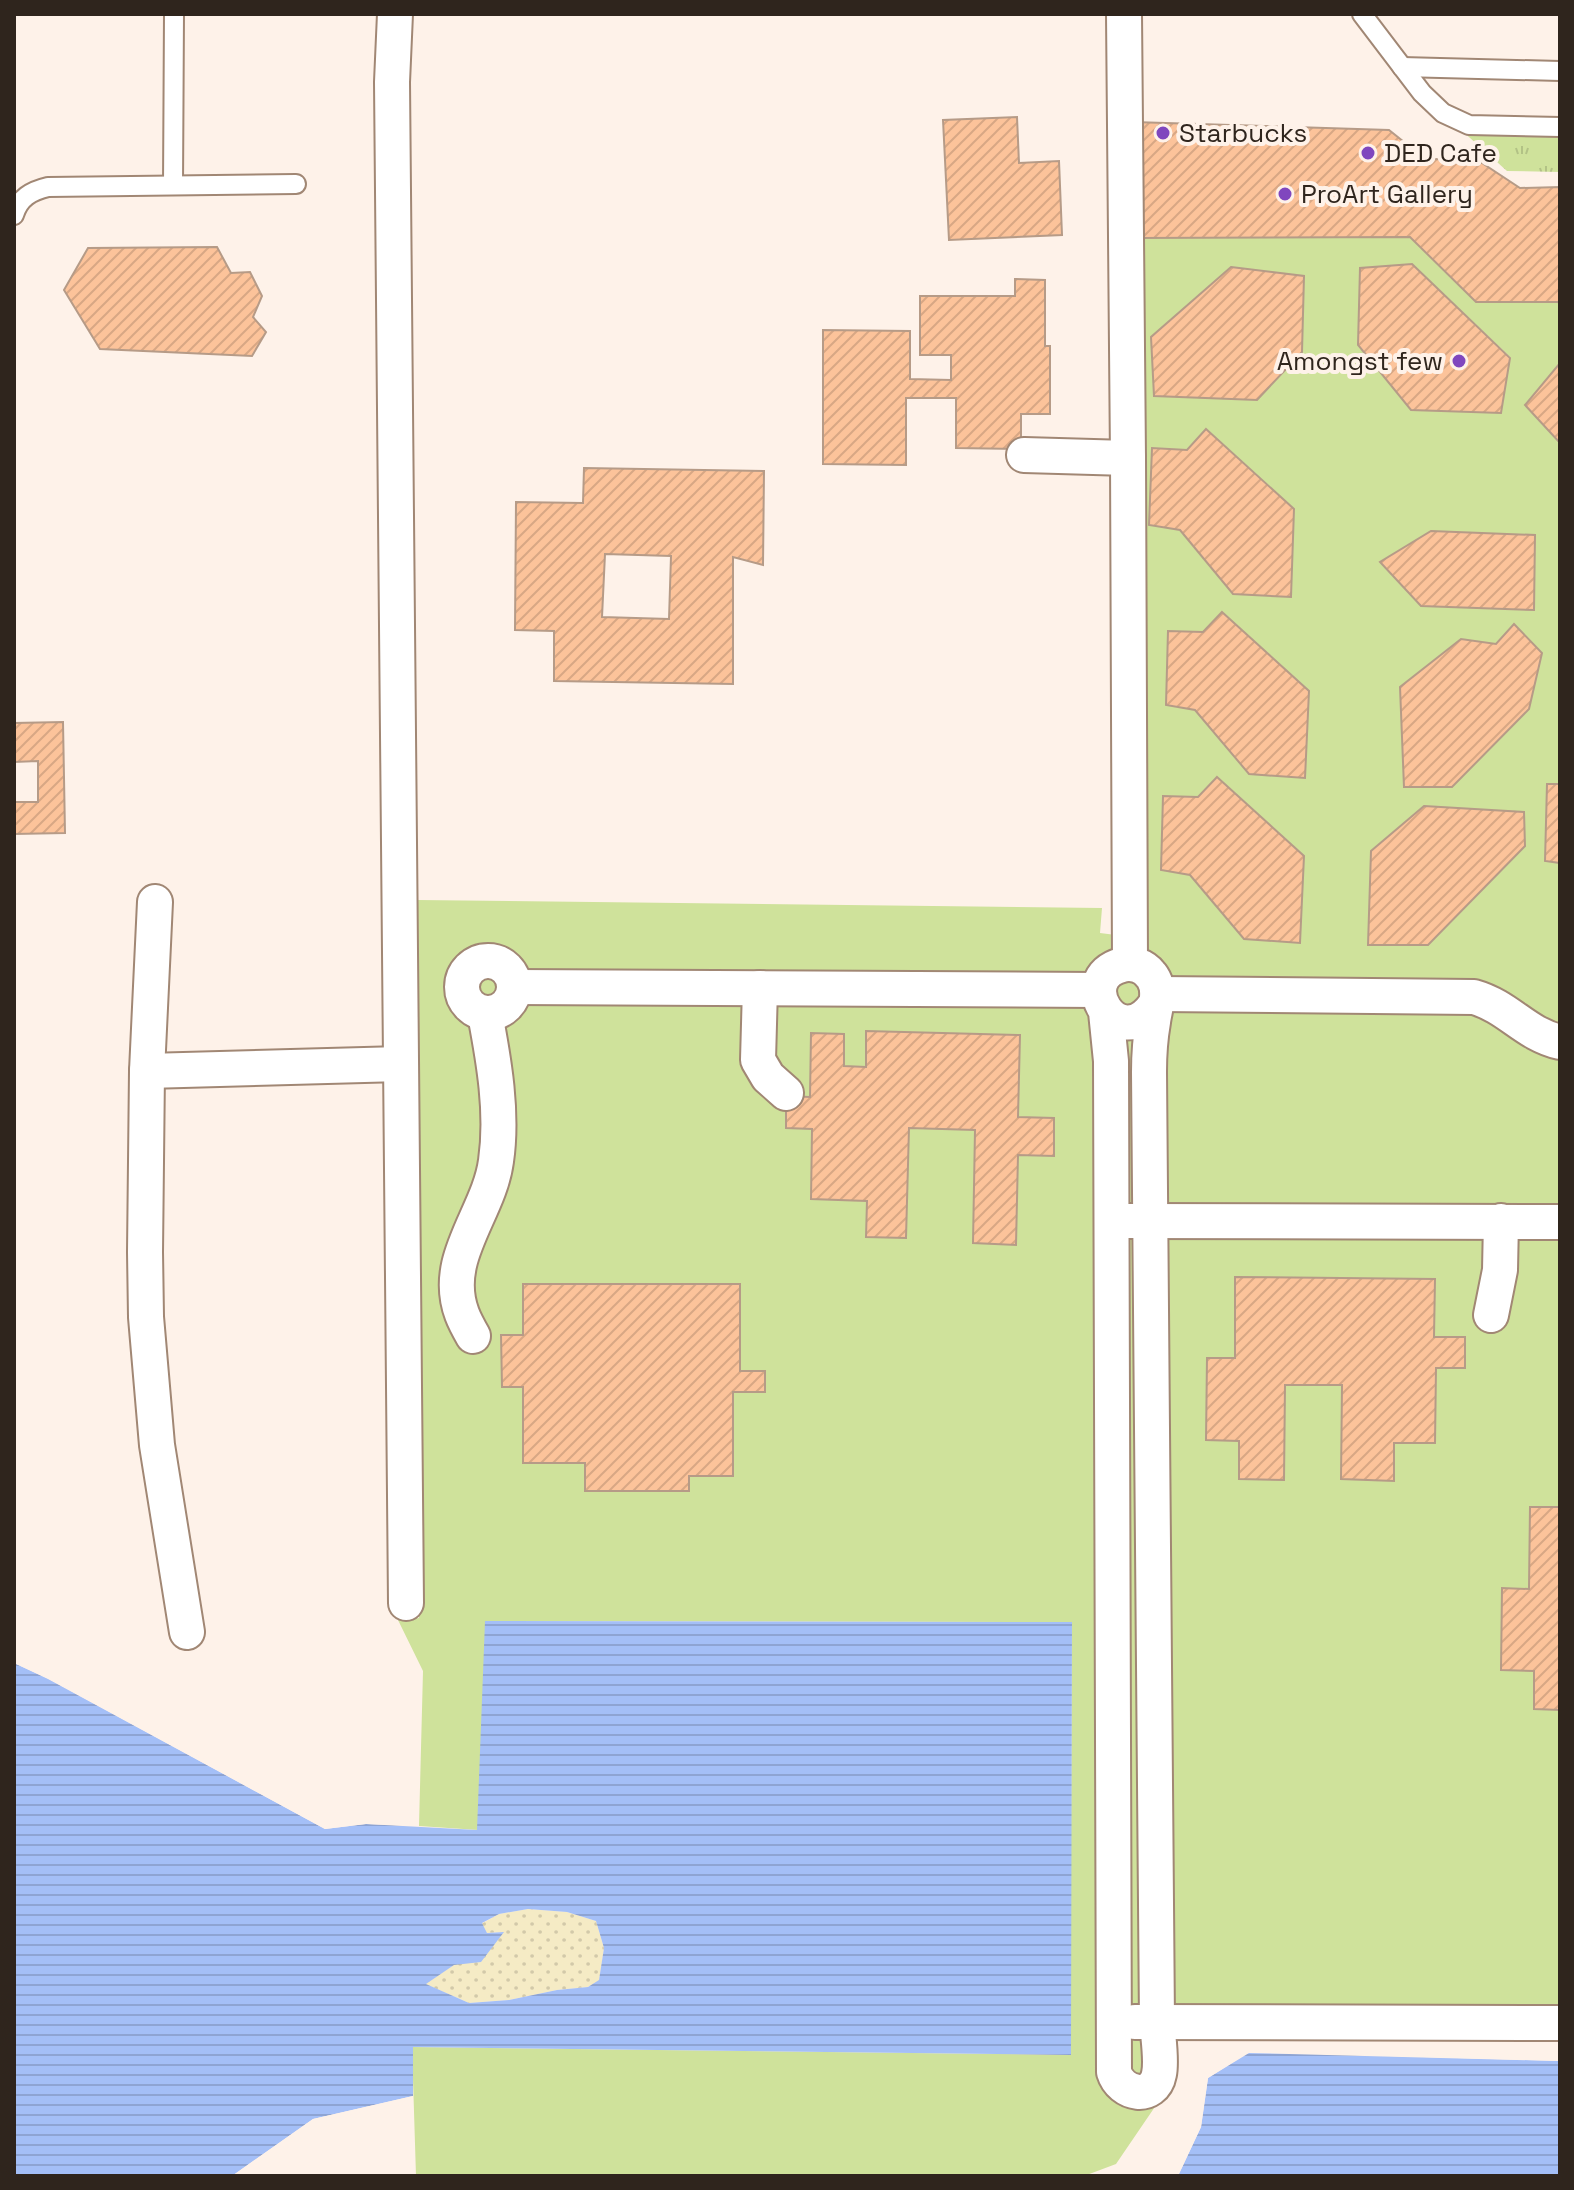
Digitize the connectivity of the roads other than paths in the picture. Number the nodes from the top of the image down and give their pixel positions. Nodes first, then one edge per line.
1 (174, 14) edge
2 (395, 14) edge
3 (1124, 14) edge
4 (1362, 14) edge
5 (1402, 67) junction
6 (1560, 71) edge
7 (1560, 127) edge
8 (296, 184) dead end
9 (173, 185) junction
10 (14, 215) edge
11 (1024, 455) dead end
12 (1128, 458) junction
13 (155, 902) dead end
14 (1130, 964) junction
15 (514, 987) junction
16 (760, 988) junction
17 (1156, 1000) junction
18 (1102, 1001) junction
19 (485, 1014) junction
20 (1560, 1042) edge
21 (401, 1064) junction
22 (147, 1071) junction
23 (786, 1093) dead end
24 (1111, 1221) junction
25 (1151, 1221) junction
26 (1501, 1221) junction
27 (1560, 1222) edge
28 (1491, 1315) dead end
29 (473, 1336) dead end
30 (406, 1603) dead end
31 (1113, 1620) junction
32 (1154, 1621) junction
33 (187, 1632) dead end
34 (1114, 2022) junction
35 (1157, 2022) junction
36 (1560, 2023) edge

1 - 9 lane
2 - 21 street
3 - 12 street
4 - 5 lane
5 - 6 lane
5 - 7 lane
8 - 9 lane
9 - 10 lane
11 - 12 street
12 - 14 street
13 - 22 street
14 - 17 street
14 - 18 street
15 - 16 street
15 - 19 street
15 - 19 street
16 - 18 street
16 - 23 street
17 - 18 street
17 - 20 street
17 - 25 street
18 - 24 street
19 - 29 street
21 - 22 street
21 - 30 street
22 - 33 street
24 - 25 street
24 - 31 street
25 - 26 street
25 - 32 street
26 - 27 street
26 - 28 street
31 - 32 street
31 - 34 street
32 - 35 street
34 - 35 street
34 - 35 street
35 - 36 street

